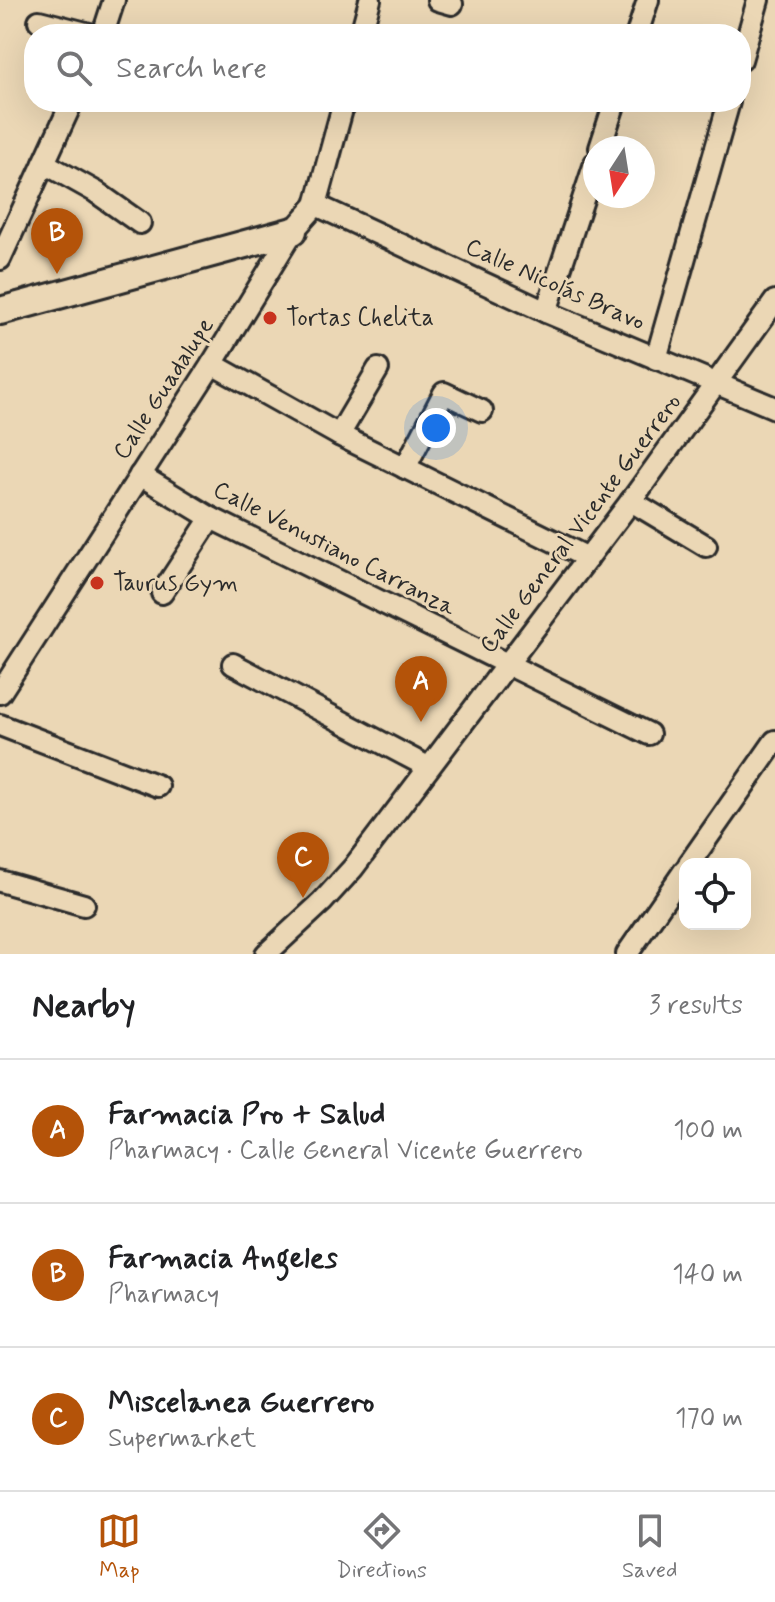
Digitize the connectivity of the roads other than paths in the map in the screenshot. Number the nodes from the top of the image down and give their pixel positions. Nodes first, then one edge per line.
1 (114, 0) edge
2 (370, 0) edge
3 (648, 0) edge
4 (758, 0) edge
5 (39, 21) dead end
6 (51, 24) edge
7 (106, 24) edge
8 (364, 24) edge
9 (640, 24) edge
10 (751, 25) edge
11 (67, 112) edge
12 (341, 112) edge
13 (612, 112) edge
14 (726, 112) edge
15 (604, 136) edge
16 (44, 163) junction
17 (583, 199) edge
18 (316, 205) junction
19 (140, 223) dead end
20 (293, 231) junction
21 (0, 259) edge
22 (775, 301) edge
23 (0, 311) edge
24 (546, 312) junction
25 (656, 359) junction
26 (212, 364) junction
27 (378, 369) dead end
28 (719, 382) junction
29 (775, 408) edge
30 (482, 411) dead end
31 (339, 435) junction
32 (405, 468) junction
33 (140, 475) junction
34 (631, 501) junction
35 (211, 518) junction
36 (706, 546) dead end
37 (588, 558) junction
38 (162, 593) dead end
39 (233, 664) dead end
40 (507, 666) junction
41 (0, 693) edge
42 (0, 725) edge
43 (649, 734) dead end
44 (775, 741) edge
45 (428, 767) junction
46 (158, 786) dead end
47 (693, 858) edge
48 (679, 879) edge
49 (0, 881) edge
50 (84, 905) dead end
51 (266, 954) edge
52 (627, 954) edge

1 - 7 street
2 - 8 street
3 - 9 street
4 - 10 street
5 - 6 street
11 - 16 street
12 - 18 street, Calle Guadalupe
13 - 15 street
14 - 25 street
16 - 19 street
16 - 21 street
17 - 24 street
18 - 20 street, Calle Guadalupe
18 - 24 street, Calle Nicolás Bravo
20 - 23 main road
20 - 26 street, Calle Guadalupe
22 - 28 street, Calle General Vicente Guerrero
24 - 25 street, Calle Nicolás Bravo
25 - 28 street, Calle Nicolás Bravo
26 - 31 street
26 - 33 street, Calle Guadalupe
27 - 31 street
28 - 29 street, Calle Nicolás Bravo
28 - 34 street, Calle General Vicente Guerrero
30 - 32 street
31 - 32 street
32 - 37 street
33 - 35 street, Calle Venustiano Carranza
33 - 41 street, Calle Guadalupe
34 - 36 street
34 - 37 street, Calle General Vicente Guerrero
35 - 38 street
35 - 40 street, Calle Venustiano Carranza
37 - 40 street, Calle General Vicente Guerrero
39 - 45 street
40 - 43 street, Calle Venustiano Carranza
40 - 45 street, Calle General Vicente Guerrero
42 - 46 street
44 - 47 street
45 - 51 street, Calle General Vicente Guerrero
48 - 52 street
49 - 50 street

